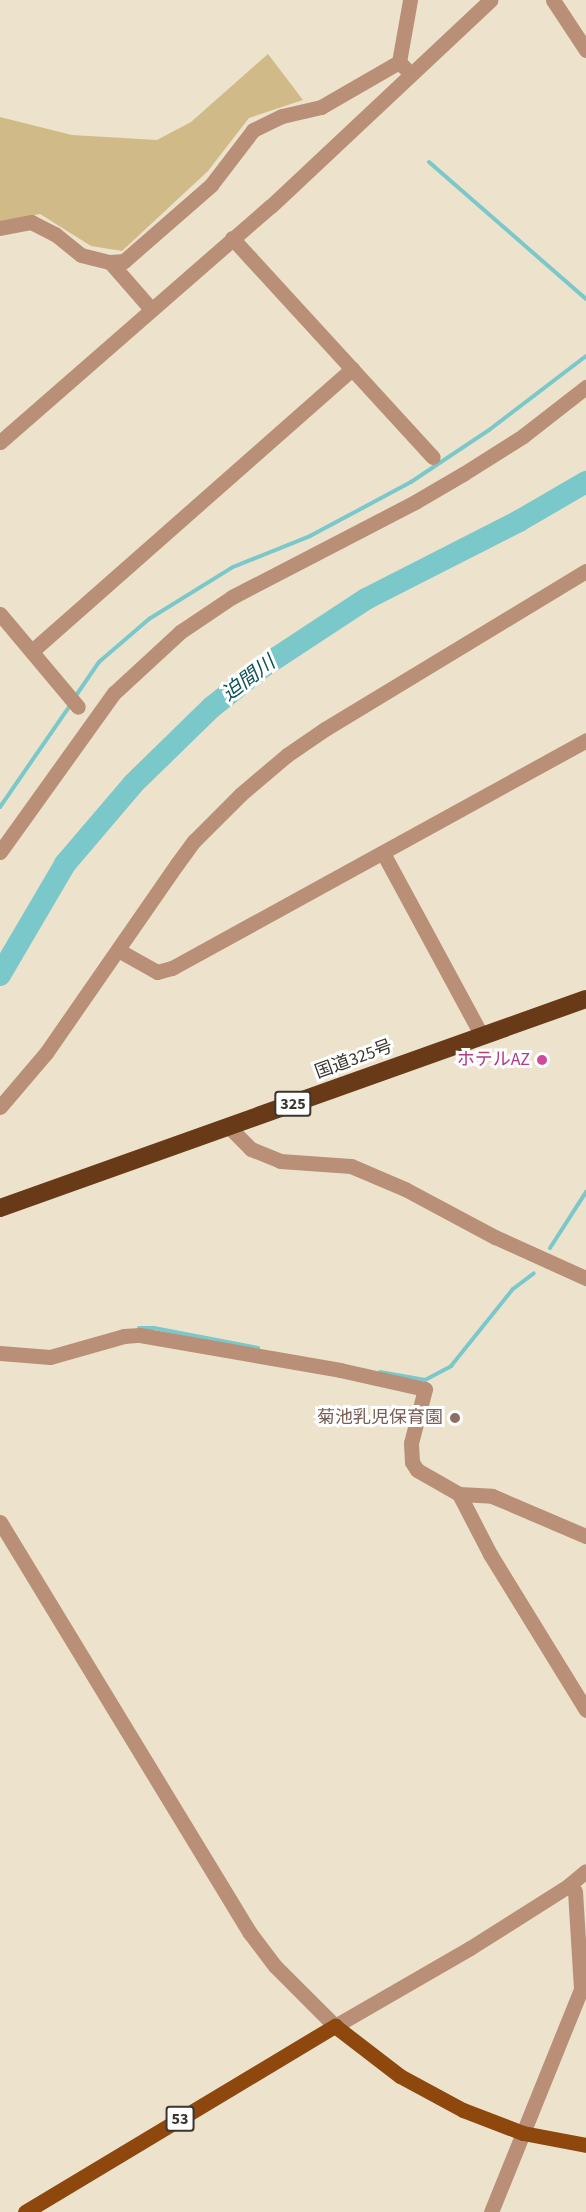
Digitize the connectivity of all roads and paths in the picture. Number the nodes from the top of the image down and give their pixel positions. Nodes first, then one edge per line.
1 (410, 0) edge
2 (490, 0) edge
3 (552, 0) edge
4 (586, 50) edge
5 (399, 62) junction
6 (411, 75) junction
7 (0, 228) edge
8 (232, 238) junction
9 (110, 262) junction
10 (151, 309) junction
11 (352, 369) junction
12 (586, 387) edge
13 (0, 442) edge
14 (433, 457) dead end
15 (586, 570) edge
16 (0, 614) edge
17 (32, 651) junction
18 (78, 707) dead end
19 (586, 741) edge
20 (0, 852) edge
21 (383, 853) junction
22 (118, 950) junction
23 (585, 1001) edge
24 (482, 1036) junction
25 (0, 1107) edge
26 (229, 1127) junction
27 (0, 1208) edge
28 (586, 1278) edge
29 (0, 1353) edge
30 (459, 1494) junction
31 (0, 1522) edge
32 (586, 1536) edge
33 (586, 1710) edge
34 (586, 1871) edge
35 (576, 1889) edge
36 (335, 2026) junction
37 (523, 2133) junction
38 (586, 2145) edge
39 (42, 2207) edge
40 (25, 2212) edge
41 (492, 2212) edge

1 - 5 street
2 - 6 street
3 - 4 street
5 - 6 street
5 - 9 street
6 - 8 street
7 - 9 street
8 - 10 street
8 - 11 street
9 - 10 street
10 - 13 street
11 - 14 street
11 - 17 street
12 - 20 street
15 - 22 street
16 - 17 street
17 - 18 street
19 - 21 street
21 - 22 street
21 - 24 street
22 - 25 street
23 - 24 highway, 国道325号 / 325
24 - 26 highway, 国道325号 / 325
26 - 27 highway, 国道325号 / 325
26 - 28 street
29 - 30 street
30 - 32 street
30 - 33 street
31 - 36 street
34 - 35 street
35 - 36 street
35 - 37 street
36 - 37 main road
36 - 39 main road, 53
37 - 38 main road
37 - 41 street
39 - 40 main road, 53

